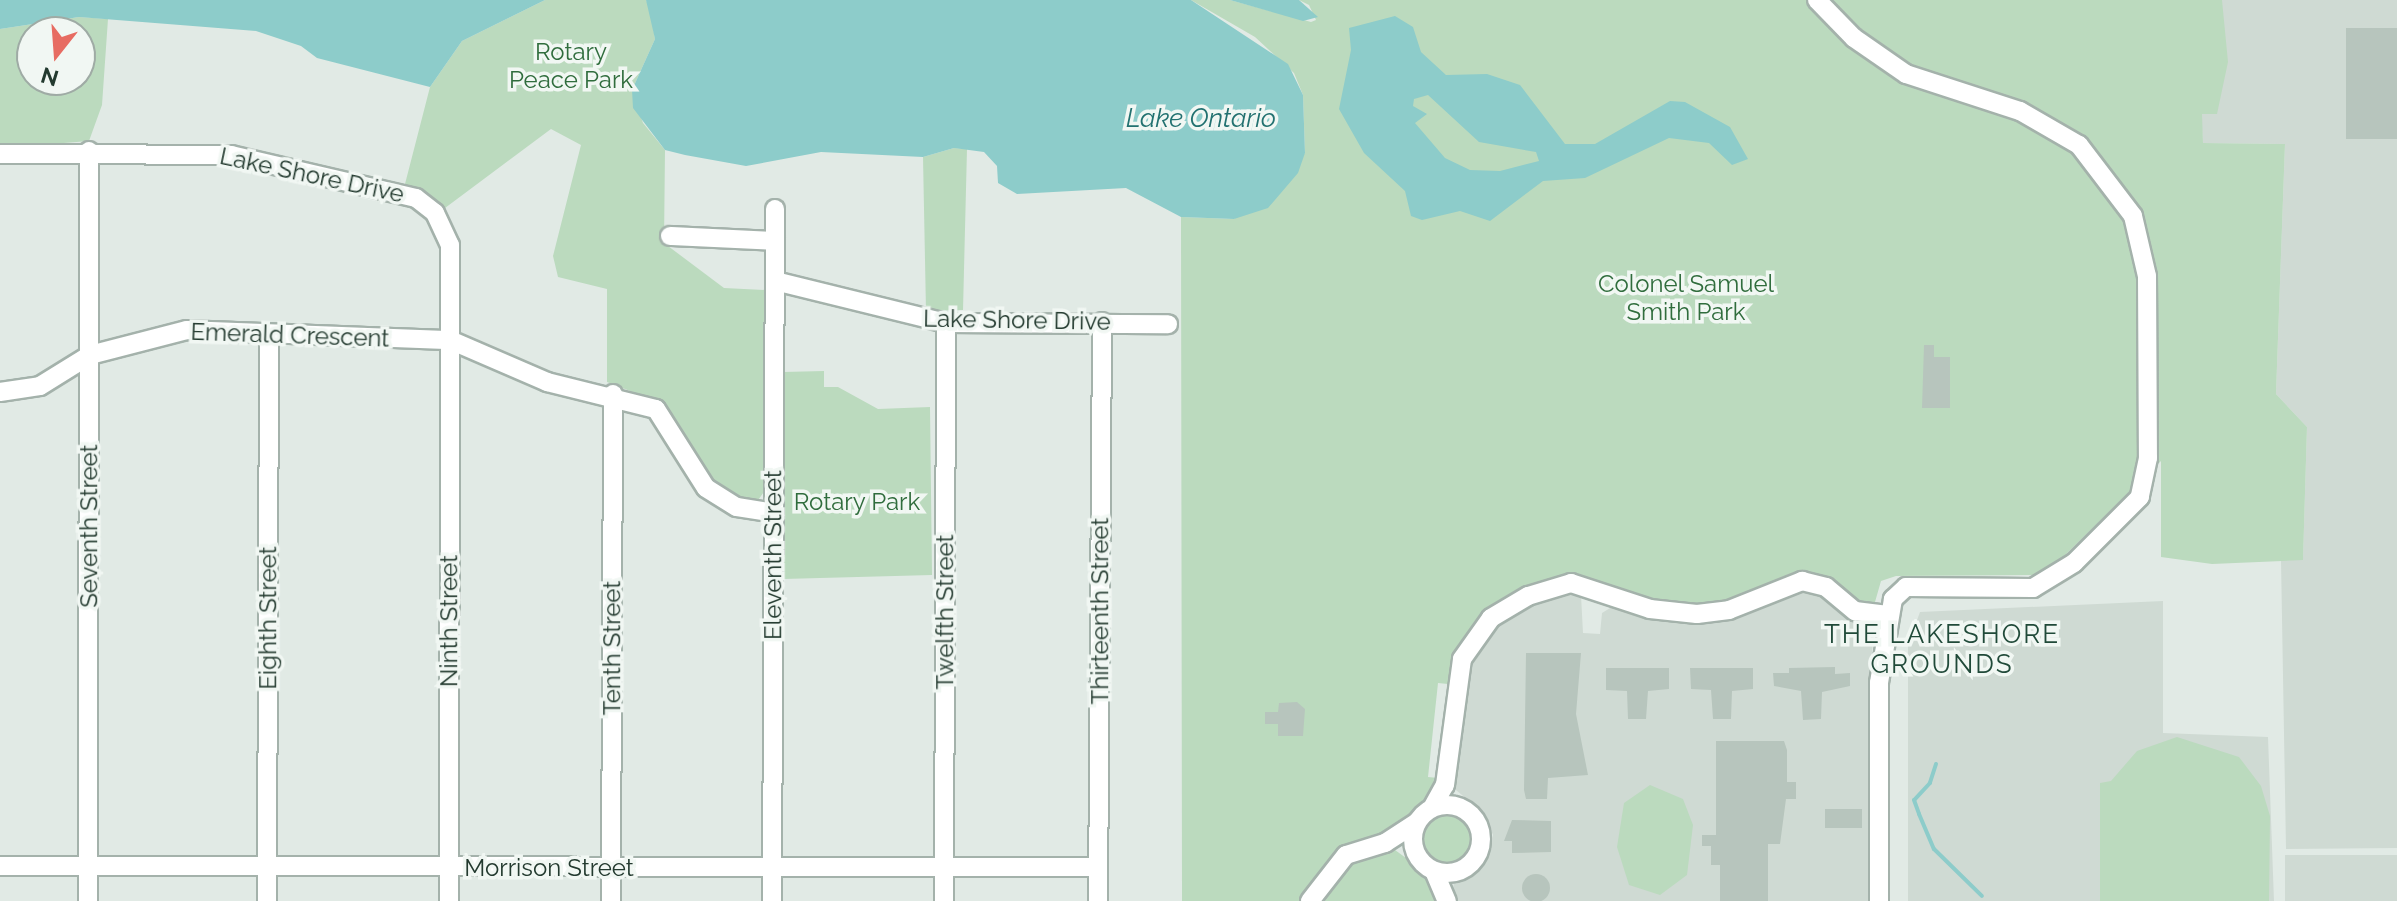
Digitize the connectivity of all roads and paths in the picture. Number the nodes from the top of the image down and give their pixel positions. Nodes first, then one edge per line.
1 (1817, 0) edge
2 (89, 151) junction
3 (0, 154) edge
4 (775, 209) dead end
5 (670, 236) dead end
6 (775, 241) junction
7 (775, 281) junction
8 (1102, 322) junction
9 (946, 323) junction
10 (1168, 324) dead end
11 (269, 334) junction
12 (450, 340) junction
13 (90, 355) junction
14 (0, 392) edge
15 (613, 394) junction
16 (773, 513) junction
17 (1888, 615) junction
18 (1445, 785) junction
19 (1454, 805) junction
20 (1432, 808) junction
21 (1416, 823) junction
22 (1385, 843) junction
23 (1417, 856) junction
24 (0, 866) edge
25 (1098, 867) junction
26 (87, 868) junction
27 (267, 868) junction
28 (449, 868) junction
29 (772, 868) junction
30 (611, 869) junction
31 (944, 869) junction
32 (1434, 871) junction
33 (1456, 872) junction
34 (1446, 896) edge
35 (88, 901) edge
36 (267, 901) edge
37 (449, 901) edge
38 (611, 901) edge
39 (772, 901) edge
40 (944, 901) edge
41 (1098, 901) edge
42 (1310, 901) edge
43 (1879, 901) edge

1 - 17 street
2 - 3 street, Lake Shore Drive
2 - 12 street, Lake Shore Drive
2 - 13 street, Seventh Street
4 - 6 street, Eleventh Street
5 - 6 street
6 - 7 street, Eleventh Street
7 - 9 street, Lake Shore Drive
7 - 16 street, Eleventh Street
8 - 9 street, Lake Shore Drive
8 - 10 street, Lake Shore Drive
8 - 25 street, Thirteenth Street
9 - 31 street, Twelfth Street
11 - 12 street, Emerald Crescent
11 - 13 street, Emerald Crescent
11 - 27 street, Eighth Street
12 - 15 street
12 - 28 street, Ninth Street
13 - 14 street, Emerald Crescent
13 - 26 street, Seventh Street
15 - 16 street
15 - 30 street, Tenth Street
16 - 29 street, Eleventh Street
17 - 18 street
17 - 43 street
18 - 19 street
18 - 20 street
19 - 20 street
19 - 33 street
20 - 21 street
21 - 22 street
21 - 23 street
22 - 23 street
22 - 42 street
23 - 32 street
24 - 26 street, Morrison Street
25 - 31 street, Morrison Street
25 - 41 street, Thirteenth Street
26 - 27 street, Morrison Street
26 - 35 street, Seventh Street
27 - 28 street, Morrison Street
27 - 36 street, Eighth Street
28 - 30 street, Morrison Street
28 - 37 street, Ninth Street
29 - 30 street, Morrison Street
29 - 31 street, Morrison Street
29 - 39 street, Eleventh Street
30 - 38 street, Tenth Street
31 - 40 street, Twelfth Street
32 - 33 street
32 - 34 street
33 - 34 street

